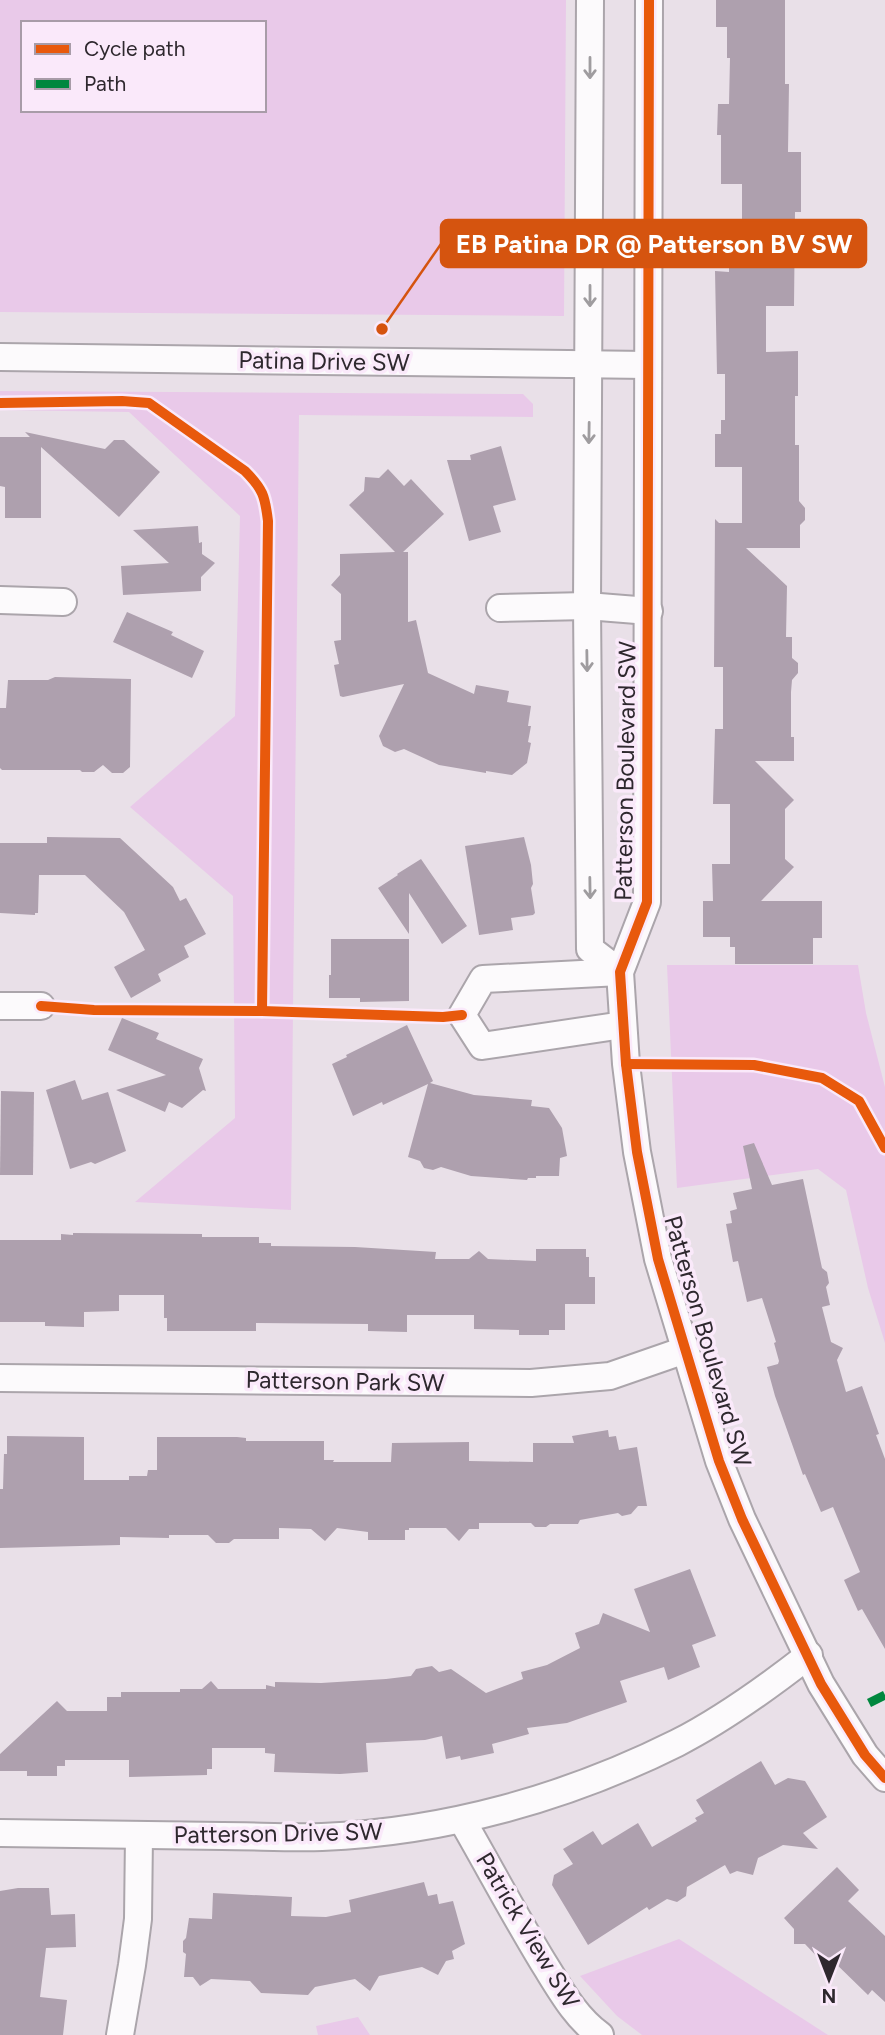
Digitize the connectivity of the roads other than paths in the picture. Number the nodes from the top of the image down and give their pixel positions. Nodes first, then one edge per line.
1 (590, 0) edge
2 (649, 0) edge
3 (0, 357) edge
4 (589, 365) junction
5 (648, 365) junction
6 (0, 600) edge
7 (63, 602) dead end
8 (587, 606) junction
9 (500, 608) dead end
10 (649, 611) junction
11 (620, 972) junction
12 (0, 1006) edge
13 (41, 1006) dead end
14 (623, 1025) junction
15 (685, 1350) junction
16 (0, 1378) edge
17 (809, 1655) junction
18 (885, 1779) edge
19 (462, 1820) junction
20 (0, 1833) edge
21 (139, 1835) junction
22 (120, 2035) edge
23 (600, 2035) edge

1 -> 4 street, Patterson Boulevard SW
2 - 5 street, Patterson Boulevard SW
3 - 4 street, Patina Drive SW
4 - 5 street, Patina Drive SW
4 -> 8 street, Patterson Boulevard SW
5 - 10 street, Patterson Boulevard SW
6 - 7 street
8 - 9 street
8 - 10 street
8 -> 11 street, Patterson Boulevard SW
10 - 11 street, Patterson Boulevard SW
11 - 14 street, Patterson Boulevard SW
11 - 14 street
12 - 13 street
14 - 15 street, Patterson Boulevard SW
15 - 16 street, Patterson Park SW
15 - 17 street, Patterson Boulevard SW
17 - 18 street, Patterson Boulevard SW
17 - 19 street, Patterson Drive SW
19 - 21 street, Patterson Drive SW
19 - 23 street, Patrick View SW
20 - 21 street, Patterson Drive SW
21 - 22 street

